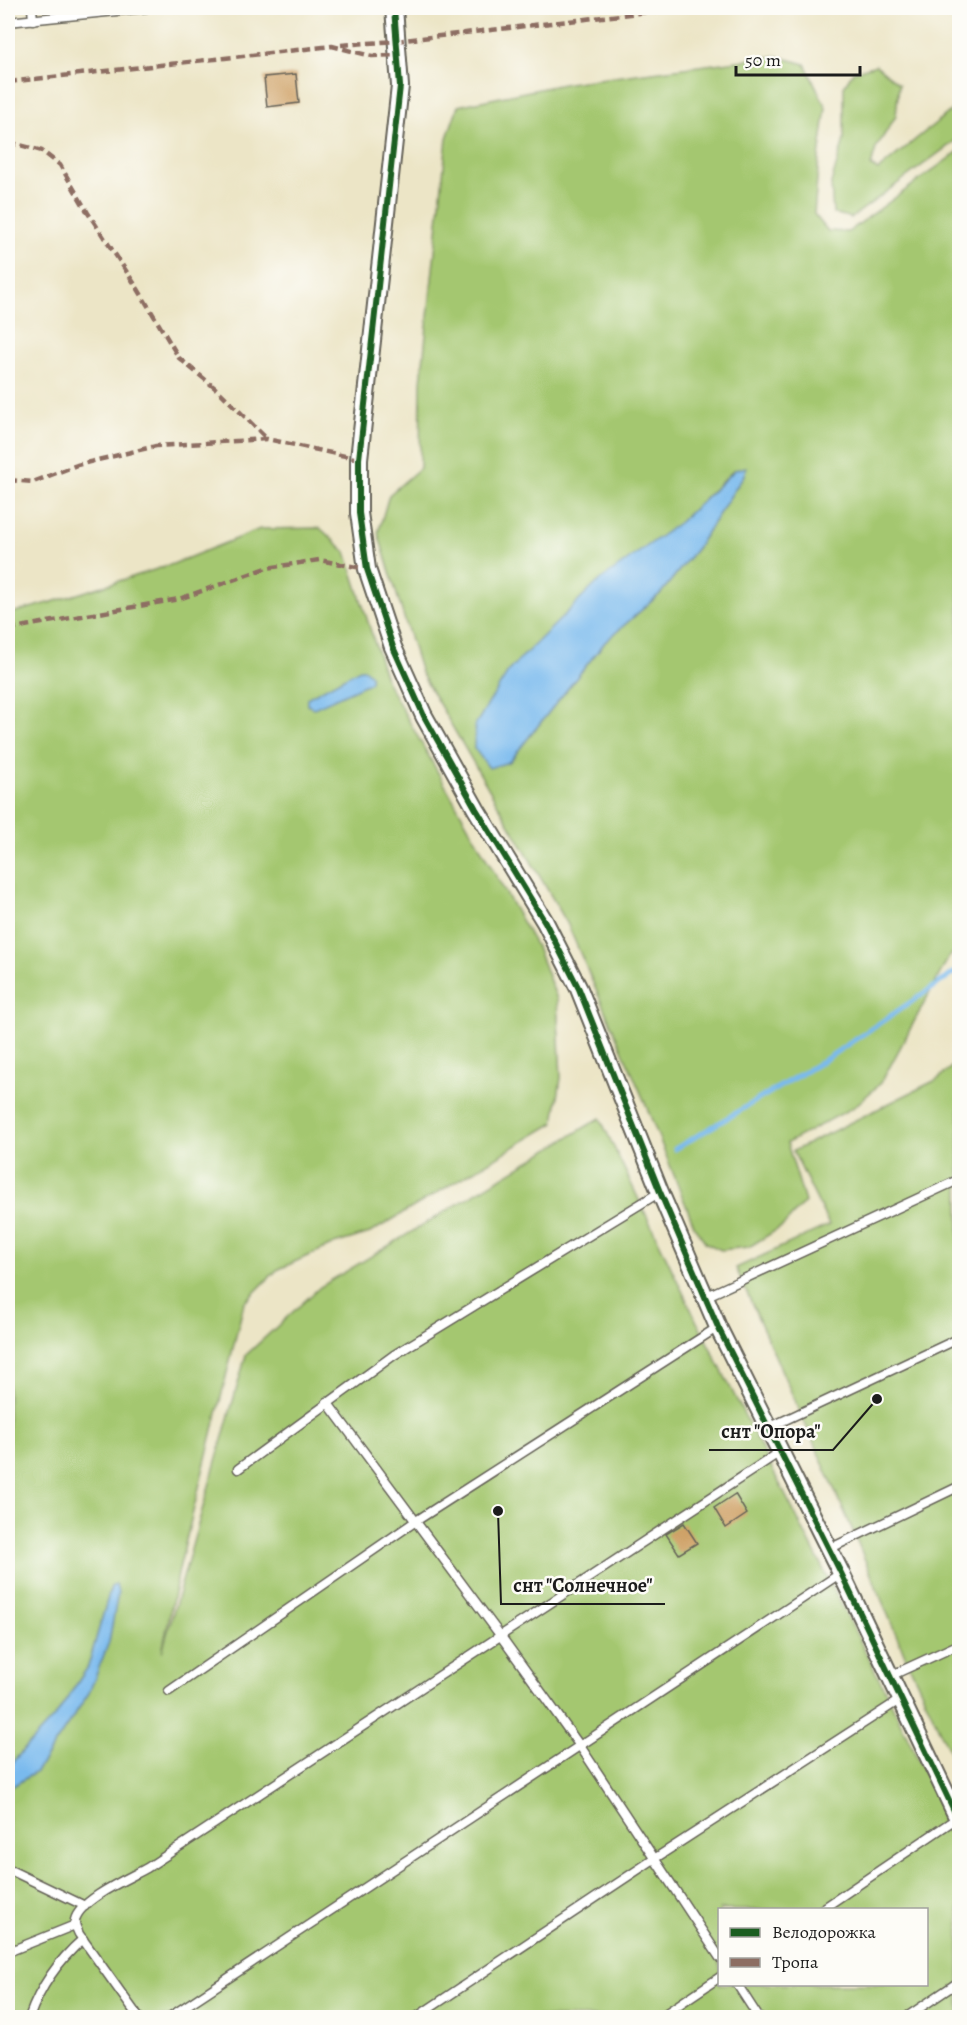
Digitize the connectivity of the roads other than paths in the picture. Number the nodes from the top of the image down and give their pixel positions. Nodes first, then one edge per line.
1 (32, 8) edge
2 (146, 8) edge
3 (394, 8) edge
4 (33, 20) junction
5 (8, 22) edge
6 (960, 1179) edge
7 (660, 1192) junction
8 (705, 1297) junction
9 (718, 1327) junction
10 (960, 1338) edge
11 (327, 1402) junction
12 (768, 1428) junction
13 (780, 1452) junction
14 (238, 1469) dead end
15 (960, 1486) edge
16 (416, 1521) junction
17 (829, 1549) junction
18 (841, 1573) junction
19 (500, 1635) junction
20 (960, 1644) edge
21 (890, 1676) junction
22 (169, 1691) dead end
23 (901, 1699) junction
24 (580, 1746) junction
25 (958, 1820) edge
26 (654, 1858) junction
27 (8, 1869) edge
28 (85, 1906) junction
29 (824, 1908) edge
30 (75, 1925) junction
31 (83, 1939) junction
32 (8, 1952) edge
33 (718, 1955) edge
34 (718, 1978) edge
35 (960, 1981) edge
36 (738, 1986) edge
37 (29, 2018) edge
38 (139, 2018) edge
39 (168, 2018) edge
40 (415, 2018) edge
41 (659, 2018) edge
42 (759, 2018) edge
43 (904, 2018) edge

1 - 4 lane
2 - 4 lane
3 - 7 street
4 - 5 lane
6 - 8 lane
7 - 8 street
7 - 11 lane
8 - 9 street
9 - 12 street
9 - 16 lane
10 - 12 lane
11 - 14 lane
11 - 16 lane
12 - 13 street
13 - 17 street
13 - 19 lane
15 - 17 lane
16 - 19 lane
16 - 22 lane
17 - 18 street
18 - 21 street
18 - 24 lane
19 - 24 lane
19 - 28 lane
20 - 21 lane
21 - 23 street
23 - 25 street
23 - 26 lane
24 - 26 lane
24 - 39 lane
25 - 29 lane
26 - 33 lane
26 - 40 lane
27 - 28 lane
28 - 30 lane
30 - 31 lane
30 - 32 lane
31 - 37 lane
31 - 38 lane
34 - 41 lane
35 - 43 lane
36 - 42 lane

